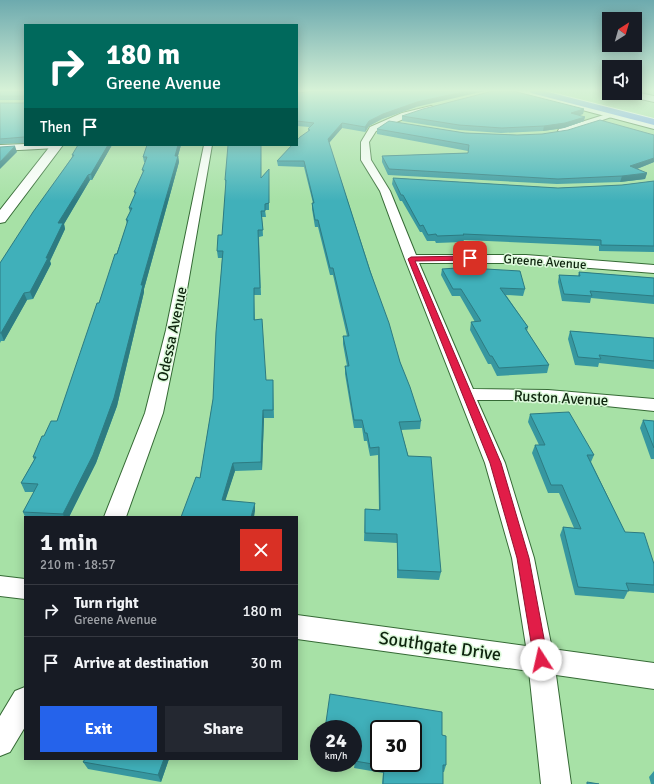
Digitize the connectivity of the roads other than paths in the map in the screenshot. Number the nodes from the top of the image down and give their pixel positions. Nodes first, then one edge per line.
1 (378, 128) edge
2 (577, 128) edge
3 (555, 133) edge
4 (38, 146) edge
5 (56, 146) edge
6 (208, 146) edge
7 (0, 148) edge
8 (2, 214) edge
9 (411, 259) junction
10 (654, 269) edge
11 (467, 394) junction
12 (654, 405) edge
13 (115, 516) edge
14 (0, 586) edge
15 (24, 589) edge
16 (298, 627) edge
17 (541, 660) junction
18 (654, 676) edge
19 (24, 704) edge
20 (0, 742) edge
21 (556, 784) edge

1 - 9 street
2 - 3 street
4 - 7 street
5 - 8 main road
6 - 13 street, Odessa Avenue
9 - 10 street, Greene Avenue
9 - 11 street
11 - 12 street, Ruston Avenue
11 - 17 street
14 - 15 street
16 - 17 street, Southgate Drive
17 - 18 street, Southgate Drive
17 - 21 street
19 - 20 street

